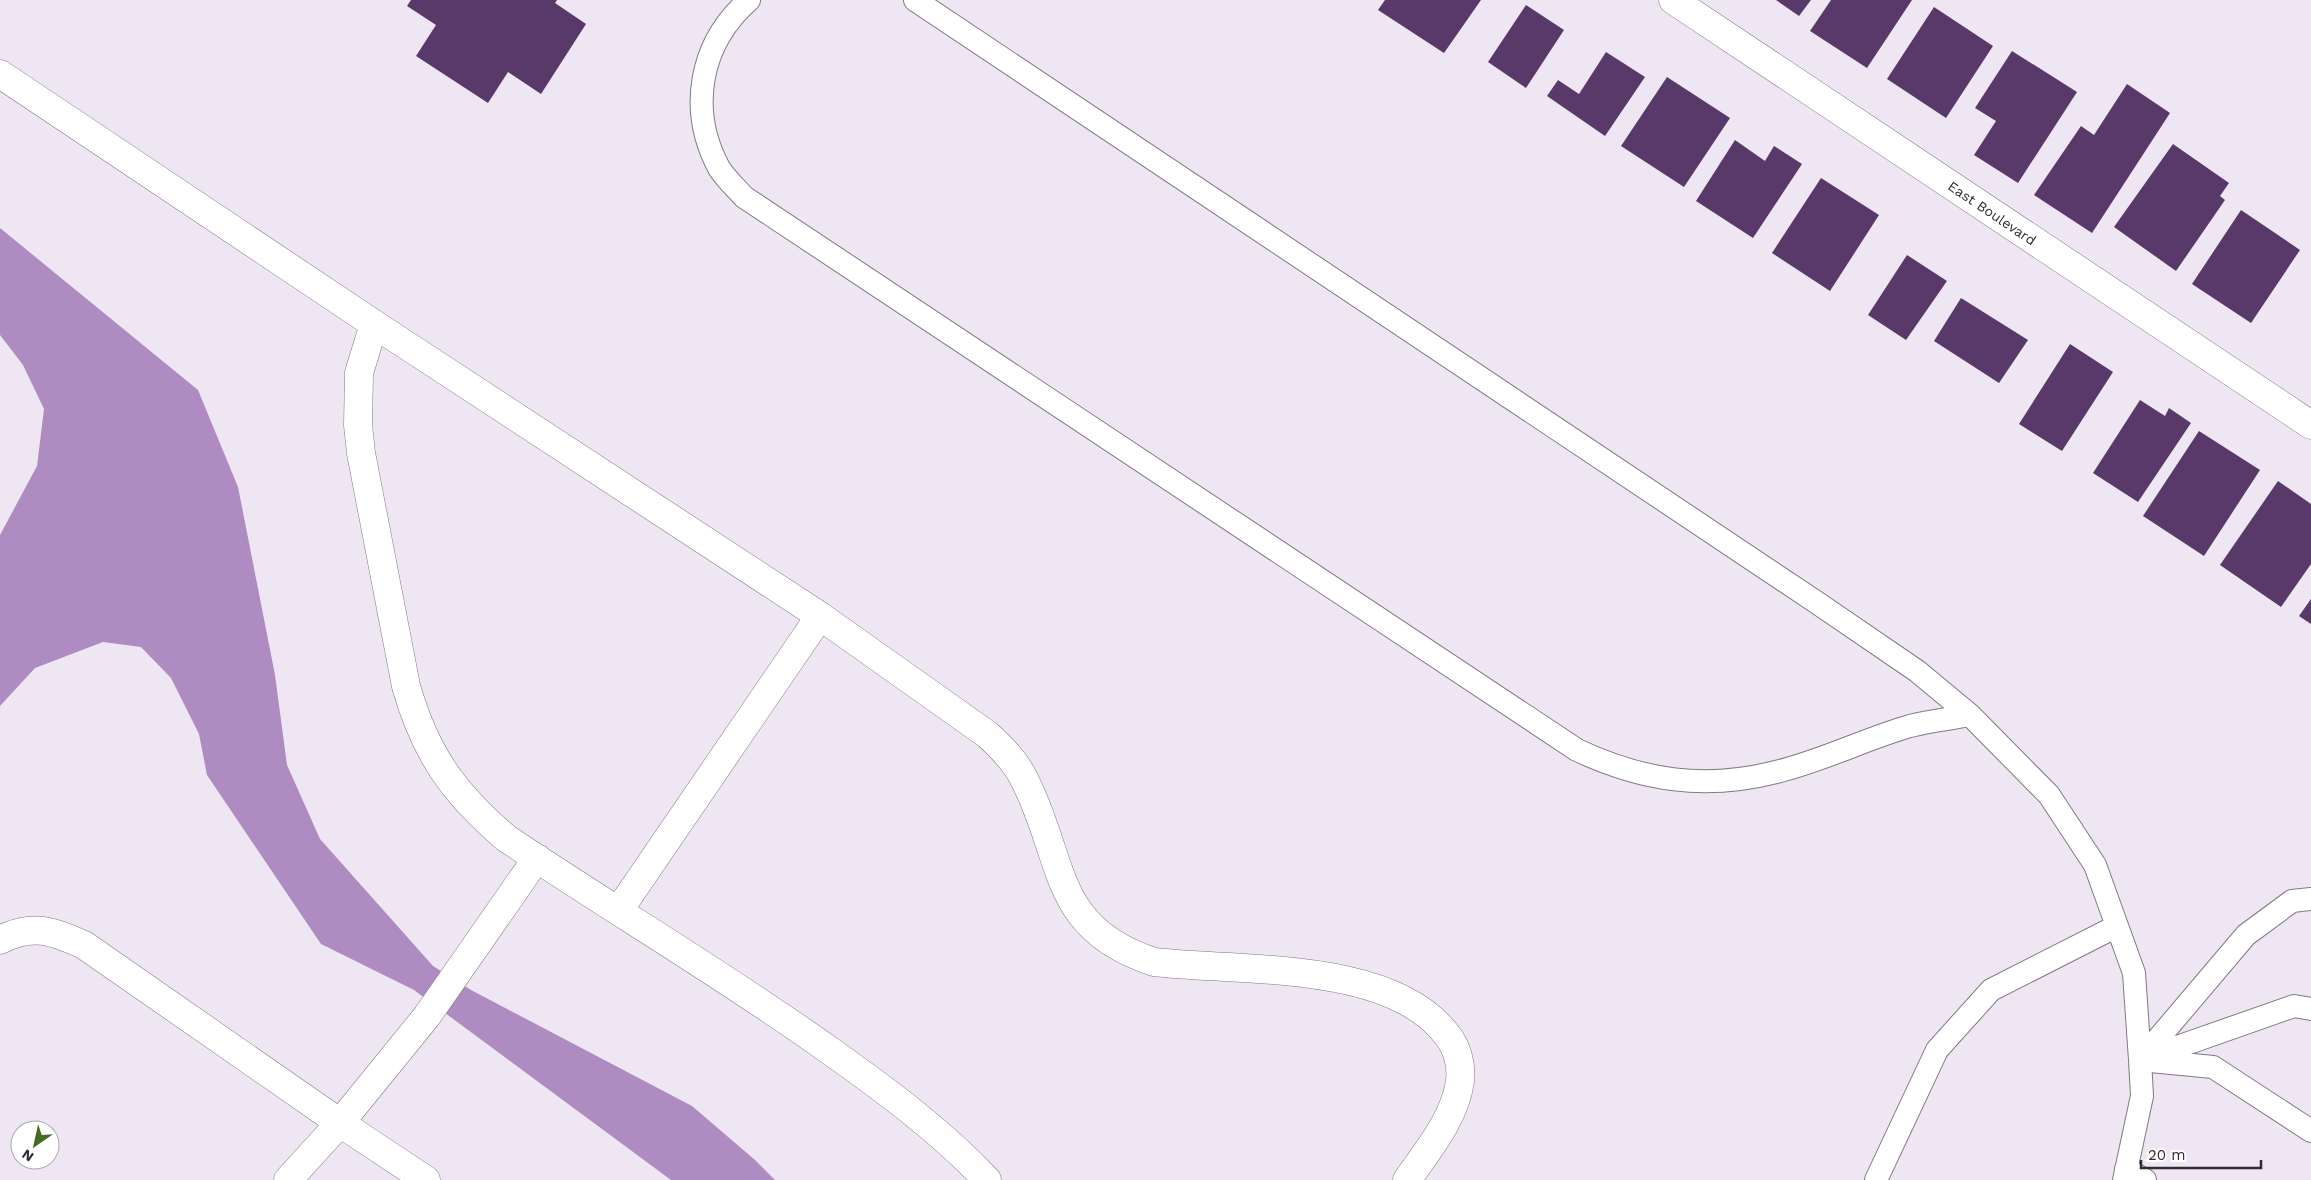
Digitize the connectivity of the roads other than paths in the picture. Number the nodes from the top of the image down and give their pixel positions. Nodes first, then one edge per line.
1 (749, 0) edge
2 (915, 0) edge
3 (1672, 0) edge
4 (0, 74) edge
5 (374, 324) junction
6 (2311, 425) edge
7 (820, 616) junction
8 (1970, 715) junction
9 (536, 858) junction
10 (2311, 899) edge
11 (619, 910) junction
12 (2117, 926) junction
13 (0, 940) edge
14 (2311, 1009) edge
15 (2140, 1060) junction
16 (340, 1123) junction
17 (2311, 1131) edge
18 (2132, 1176) edge
19 (288, 1180) edge
20 (426, 1180) edge
21 (987, 1180) edge
22 (1407, 1180) edge
23 (1876, 1180) edge

1 - 8 lane
2 - 8 lane
3 - 6 street, East Boulevard
4 - 5 street
5 - 7 street
5 - 9 street
7 - 11 street
7 - 22 street
8 - 12 lane
9 - 11 street
9 - 16 street
10 - 15 lane
11 - 21 street
12 - 15 lane
12 - 23 lane
13 - 16 street
14 - 15 lane
15 - 17 lane
15 - 18 lane
16 - 19 street
16 - 20 street

